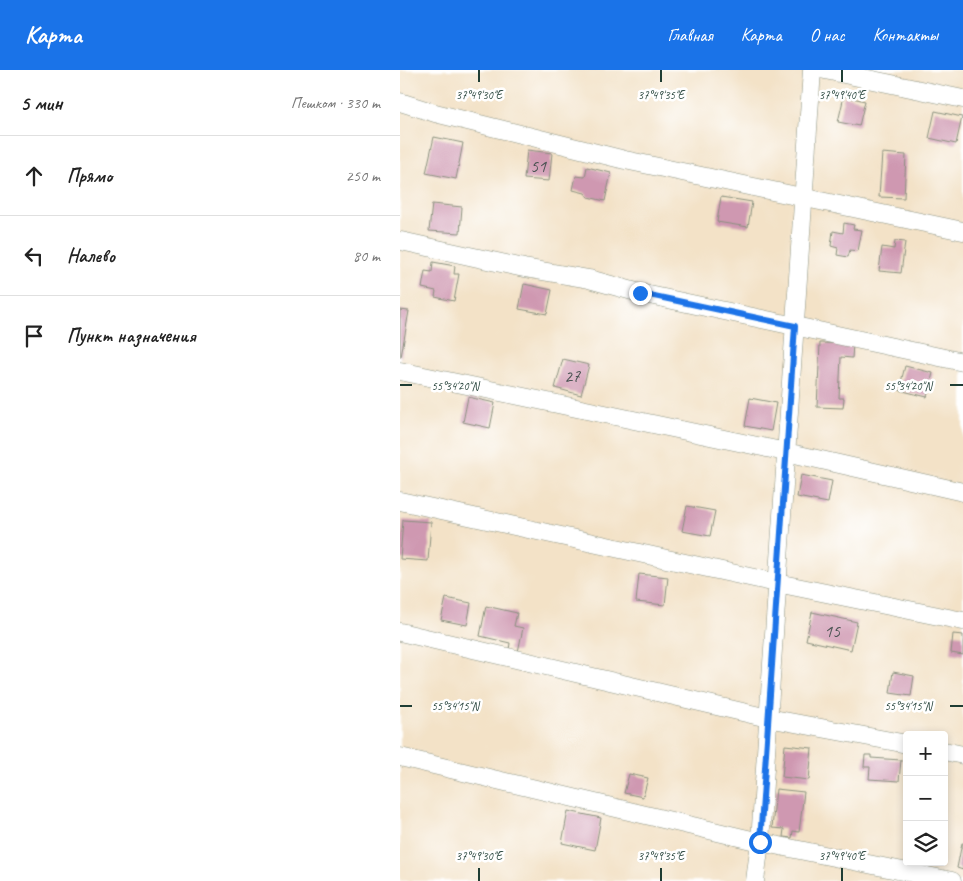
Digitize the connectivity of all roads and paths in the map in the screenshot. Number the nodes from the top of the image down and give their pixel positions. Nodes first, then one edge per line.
1 (812, 70) edge
2 (825, 70) edge
3 (963, 99) edge
4 (400, 102) edge
5 (804, 197) junction
6 (963, 231) edge
7 (401, 241) edge
8 (795, 326) junction
9 (963, 362) edge
10 (400, 371) edge
11 (786, 452) junction
12 (963, 492) edge
13 (400, 501) edge
14 (777, 583) junction
15 (963, 621) edge
16 (400, 632) edge
17 (768, 718) junction
18 (903, 743) edge
19 (948, 753) edge
20 (963, 755) edge
21 (400, 757) edge
22 (760, 842) junction
23 (756, 881) edge
24 (952, 881) edge

1 - 5 street
2 - 3 street
4 - 5 street
5 - 6 street
5 - 8 street
7 - 8 street
8 - 9 street
8 - 11 street
10 - 11 street
11 - 12 street
11 - 14 street
13 - 14 street
14 - 15 street
14 - 17 street
16 - 17 street
17 - 18 street
17 - 22 street
19 - 20 street
21 - 22 street
22 - 23 street
22 - 24 street

